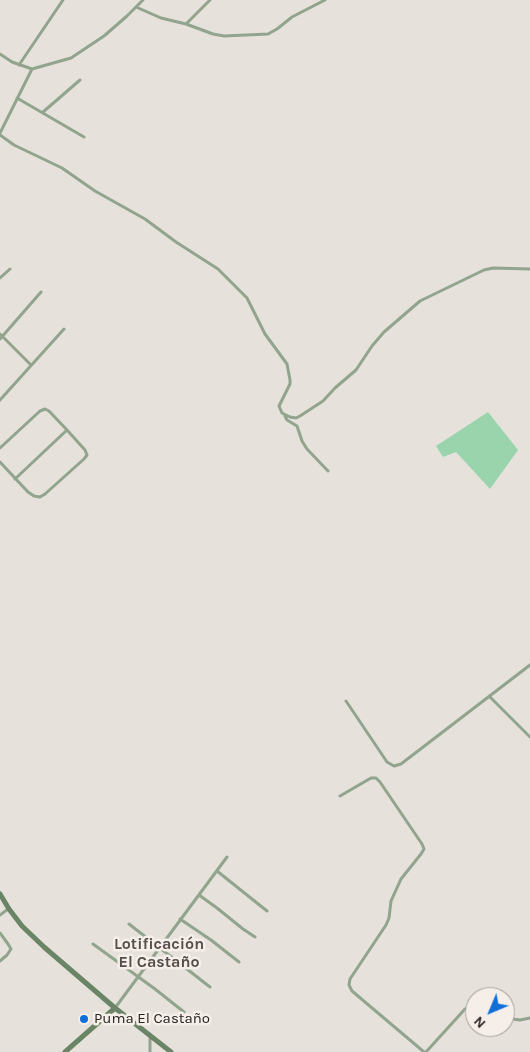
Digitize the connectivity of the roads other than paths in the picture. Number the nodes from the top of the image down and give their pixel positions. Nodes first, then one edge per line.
1 (63, 0) edge
2 (143, 0) edge
3 (210, 0) edge
4 (325, 0) edge
5 (136, 7) junction
6 (186, 24) junction
7 (0, 54) edge
8 (18, 65) junction
9 (32, 69) junction
10 (80, 80) dead end
11 (17, 98) junction
12 (43, 112) junction
13 (0, 134) edge
14 (84, 137) dead end
15 (10, 269) dead end
16 (530, 270) edge
17 (0, 278) edge
18 (41, 292) dead end
19 (64, 329) dead end
20 (1, 336) edge
21 (32, 365) junction
22 (0, 400) edge
23 (285, 415) junction
24 (67, 430) junction
25 (0, 448) edge
26 (0, 462) edge
27 (328, 471) dead end
28 (15, 479) junction
29 (530, 665) edge
30 (490, 697) junction
31 (346, 701) dead end
32 (530, 737) edge
33 (340, 796) dead end
34 (228, 857) dead end
35 (217, 871) junction
36 (0, 894) edge
37 (199, 895) junction
38 (9, 908) junction
39 (267, 910) dead end
40 (0, 914) edge
41 (180, 920) junction
42 (129, 924) dead end
43 (0, 932) edge
44 (255, 937) dead end
45 (93, 944) dead end
46 (159, 948) junction
47 (0, 961) edge
48 (239, 962) dead end
49 (139, 977) junction
50 (210, 986) dead end
51 (115, 1008) junction
52 (465, 1009) edge
53 (184, 1012) dead end
54 (530, 1018) edge
55 (515, 1019) edge
56 (150, 1036) junction
57 (66, 1052) edge
58 (150, 1052) edge
59 (171, 1052) edge
60 (425, 1052) edge

1 - 8 street
2 - 5 street
3 - 6 street
4 - 6 street
5 - 6 street
5 - 9 street
7 - 8 street
8 - 9 street
9 - 11 street
10 - 12 street
11 - 12 street
11 - 13 street
12 - 14 street
13 - 23 street
15 - 17 street
16 - 23 street
18 - 20 street
19 - 21 street
20 - 21 street
21 - 22 street
23 - 27 street
24 - 25 street
24 - 28 street
24 - 28 street
26 - 28 street
29 - 30 street
30 - 31 street
30 - 32 street
33 - 60 street
34 - 35 street
35 - 37 street
35 - 39 street
36 - 38 street
37 - 41 street
37 - 44 street
38 - 40 street
38 - 51 street
41 - 46 street
41 - 48 street
42 - 46 street
43 - 47 street
45 - 49 street
46 - 49 street
46 - 50 street
49 - 51 street
49 - 53 street
51 - 56 street
51 - 57 street
52 - 60 street
54 - 55 street
56 - 58 street
56 - 59 street

